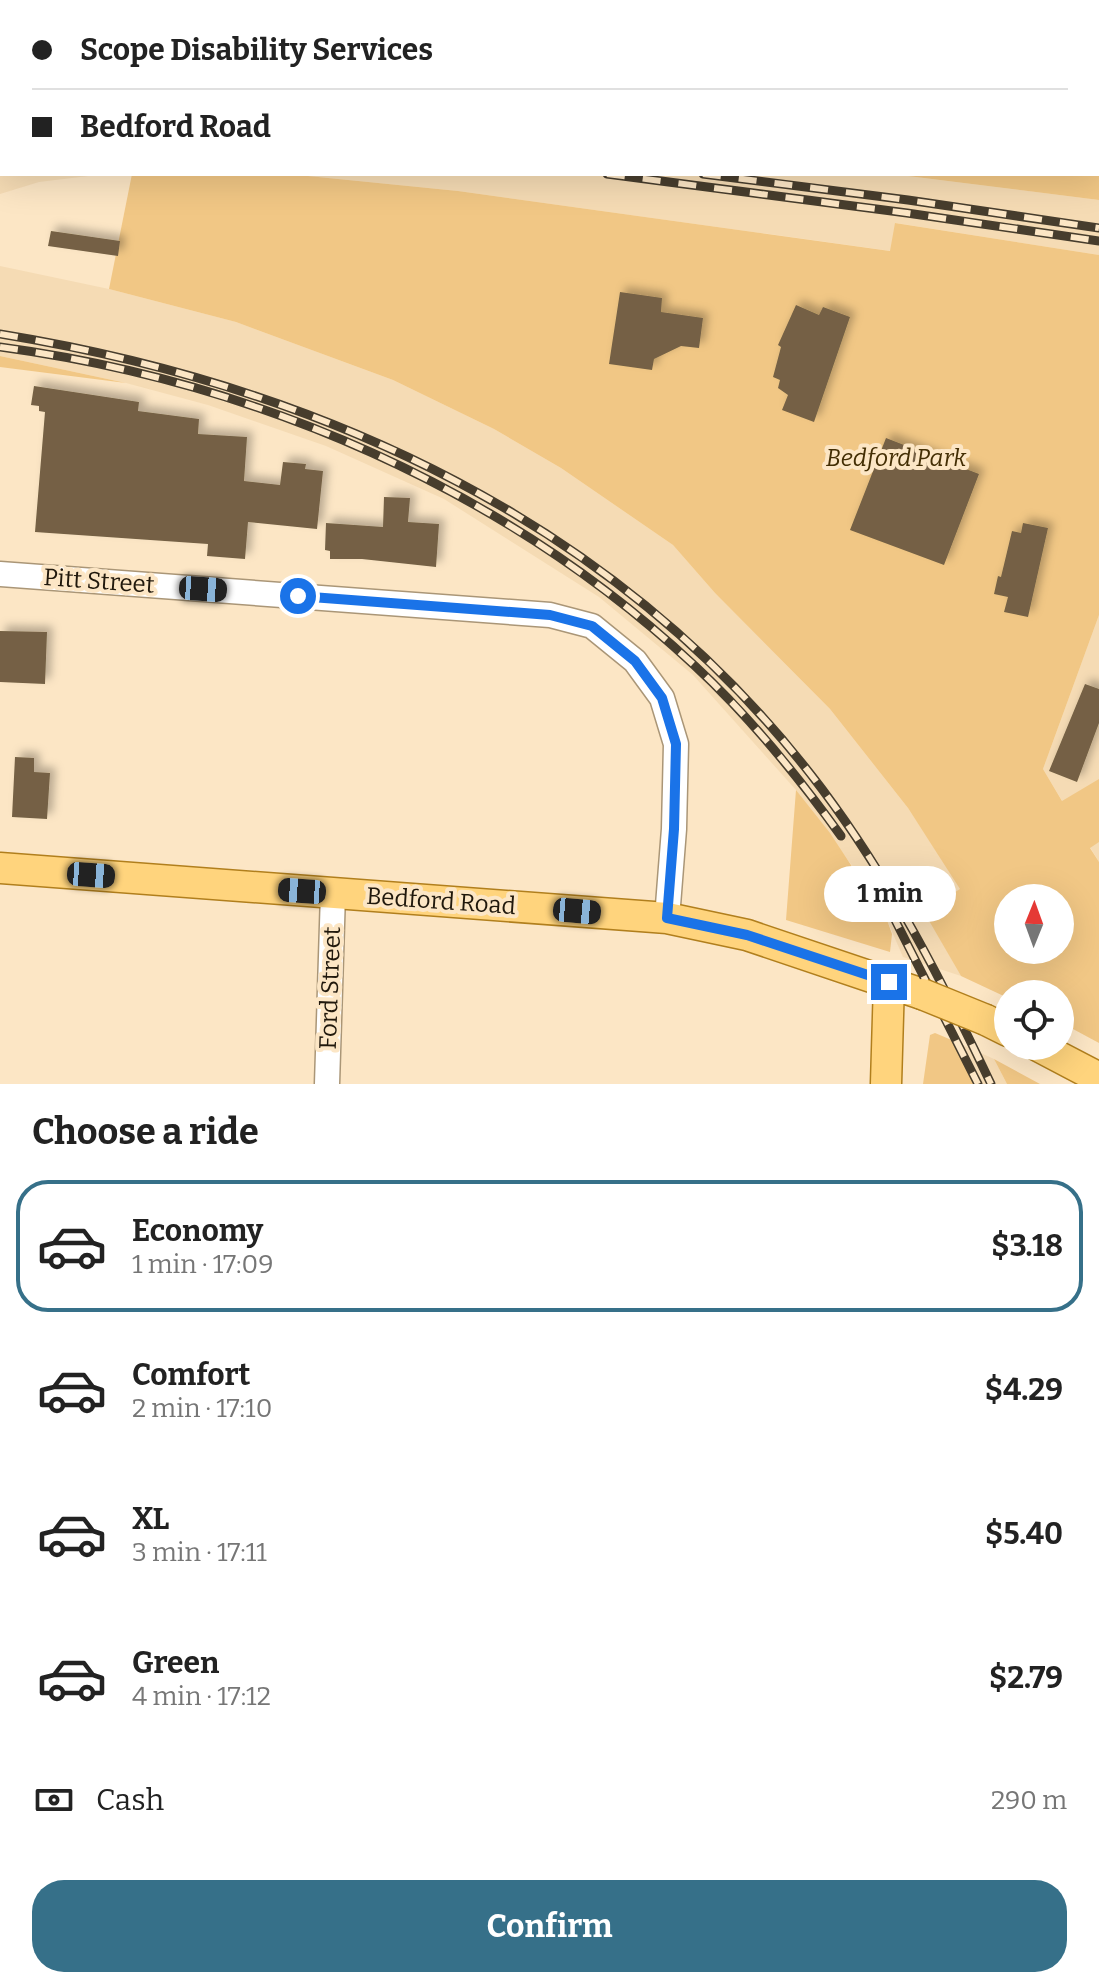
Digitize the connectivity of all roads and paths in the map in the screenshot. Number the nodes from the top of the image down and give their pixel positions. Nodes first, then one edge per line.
1 (0, 574) edge
2 (0, 868) edge
3 (333, 893) junction
4 (667, 918) junction
5 (889, 982) junction
6 (994, 1025) edge
7 (1065, 1060) edge
8 (1099, 1078) edge
9 (327, 1084) edge
10 (886, 1084) edge

1 - 4 street, Pitt Street
2 - 3 main road, Bedford Road
3 - 4 main road, Bedford Road
3 - 9 street, Ford Street
4 - 5 main road, Bedford Road
5 - 6 main road, Bedford Road, bridge
5 - 10 main road
7 - 8 main road

